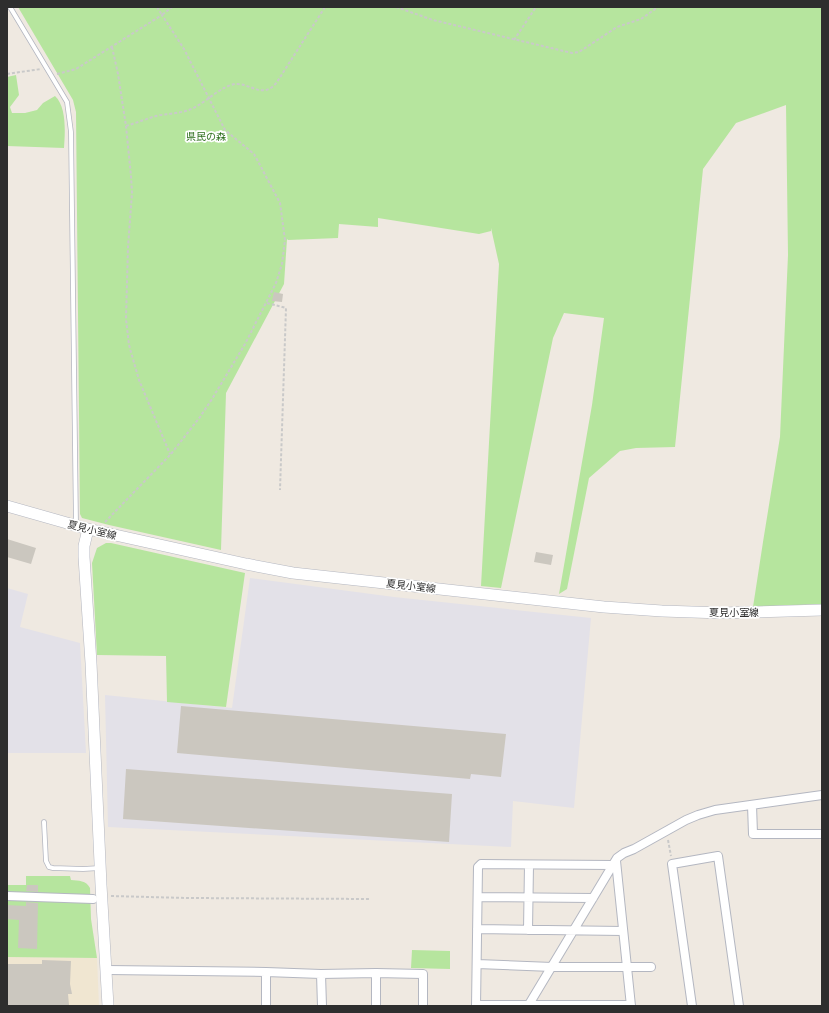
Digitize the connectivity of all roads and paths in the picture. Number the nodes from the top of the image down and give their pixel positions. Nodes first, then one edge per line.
1 (10, 7) edge
2 (157, 7) edge
3 (172, 7) edge
4 (326, 7) edge
5 (396, 7) edge
6 (536, 7) edge
7 (658, 7) edge
8 (162, 15) junction
9 (514, 40) junction
10 (112, 47) junction
11 (48, 68) junction
12 (7, 74) edge
13 (52, 75) junction
14 (209, 98) junction
15 (126, 126) junction
16 (267, 302) junction
17 (171, 454) junction
18 (280, 490) dead end
19 (7, 506) edge
20 (103, 524) dead end
21 (76, 526) junction
22 (88, 529) junction
23 (822, 610) edge
24 (822, 795) edge
25 (752, 805) junction
26 (44, 822) dead end
27 (665, 831) junction
28 (822, 834) edge
29 (614, 863) junction
30 (672, 864) junction
31 (529, 865) junction
32 (100, 868) junction
33 (7, 896) edge
34 (478, 897) junction
35 (528, 897) junction
36 (97, 898) junction
37 (594, 898) junction
38 (369, 899) dead end
39 (477, 929) junction
40 (528, 930) junction
41 (574, 931) junction
42 (623, 931) junction
43 (477, 964) junction
44 (627, 966) junction
45 (552, 967) junction
46 (651, 967) dead end
47 (107, 970) junction
48 (266, 972) junction
49 (376, 973) junction
50 (321, 974) junction
51 (528, 1005) edge
52 (569, 1005) edge
53 (108, 1006) edge
54 (266, 1006) edge
55 (322, 1006) edge
56 (376, 1006) edge
57 (424, 1006) edge
58 (476, 1006) edge
59 (631, 1006) edge
60 (692, 1006) edge
61 (739, 1006) edge

1 - 11 lane
2 - 8 path
3 - 8 path
4 - 14 path
5 - 9 path
6 - 9 path
7 - 9 path
8 - 10 path
8 - 14 path
10 - 13 path
10 - 15 path
11 - 12 path
11 - 13 lane
13 - 21 lane
14 - 15 path
14 - 16 path
15 - 17 path
16 - 17 path
16 - 18 path
17 - 20 path
19 - 21 main road, 夏見小室線
21 - 22 main road, 夏見小室線
22 - 23 main road, 夏見小室線
22 - 32 main road
24 - 25 street
25 - 27 street
25 - 28 street
26 - 32 lane
27 - 29 street
27 - 30 path
29 - 31 street
29 - 37 street
29 - 42 street
30 - 60 street
30 - 61 street
31 - 34 street
31 - 35 street
32 - 36 main road
33 - 36 street
34 - 35 street
34 - 39 street
35 - 37 street
35 - 40 street
36 - 38 path
36 - 47 main road
37 - 41 street
39 - 40 street
39 - 43 street
40 - 41 street
41 - 42 street
41 - 45 street
42 - 44 street
43 - 45 street
43 - 58 street
44 - 45 street
44 - 46 street
44 - 59 street
45 - 51 street
47 - 48 street
47 - 53 main road
48 - 50 street
48 - 54 street
49 - 50 street
49 - 56 street
49 - 57 street
50 - 55 street
51 - 52 street
51 - 58 street
52 - 59 street

